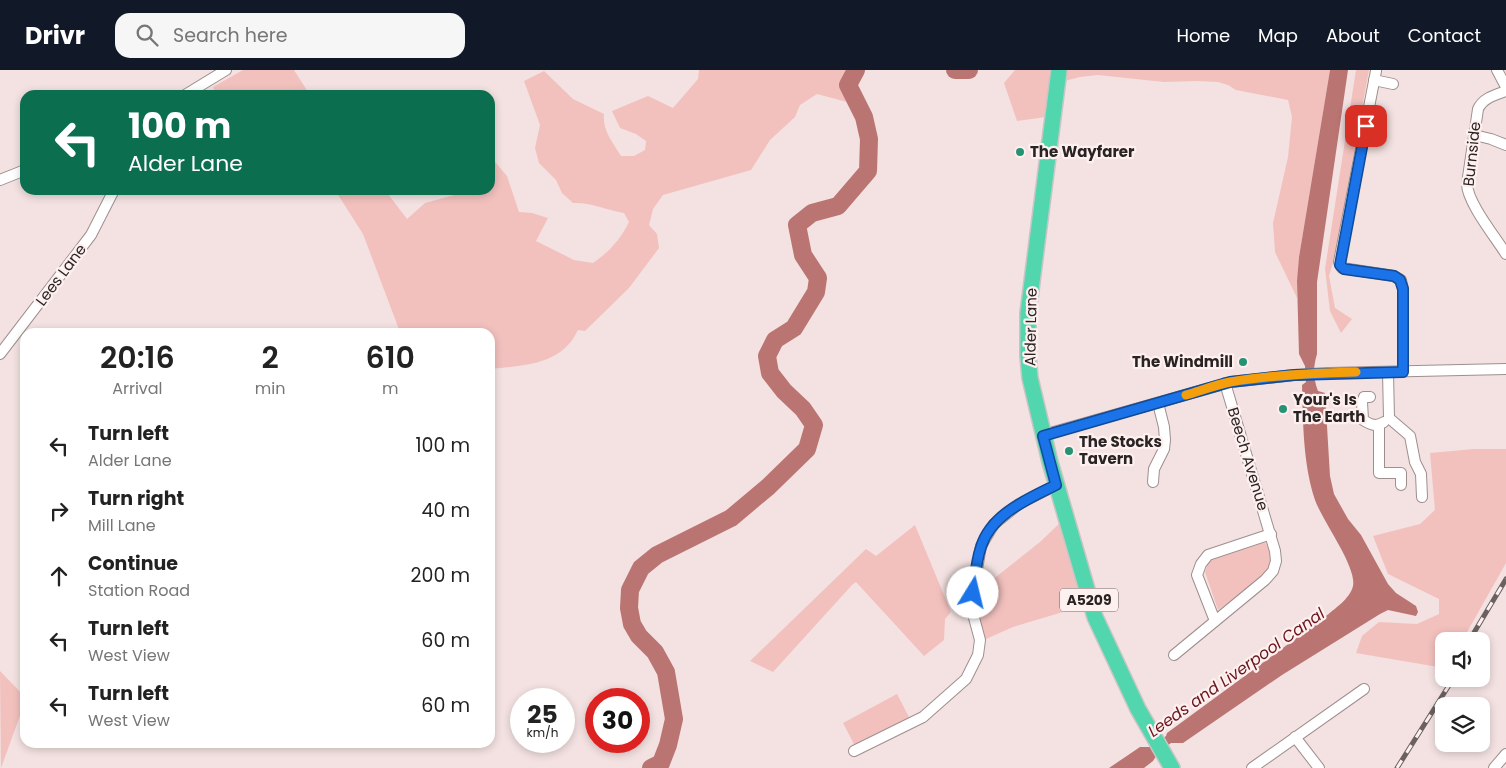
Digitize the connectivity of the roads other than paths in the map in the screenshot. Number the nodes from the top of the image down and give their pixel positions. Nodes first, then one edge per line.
1 (226, 70) edge
2 (1059, 70) edge
3 (1497, 70) edge
4 (1375, 76) edge
5 (1393, 84) dead end
6 (1506, 87) edge
7 (193, 90) edge
8 (1506, 91) edge
9 (1474, 135) junction
10 (1506, 145) edge
11 (20, 172) edge
12 (0, 180) edge
13 (111, 195) edge
14 (1506, 254) edge
15 (0, 354) edge
16 (1506, 369) edge
17 (1388, 372) junction
18 (1403, 372) junction
19 (1225, 383) junction
20 (1370, 397) dead end
21 (1158, 403) junction
22 (1389, 418) junction
23 (1378, 425) junction
24 (1043, 436) junction
25 (1154, 469) junction
26 (1165, 472) dead end
27 (1153, 482) dead end
28 (1056, 485) junction
29 (1401, 485) dead end
30 (1422, 497) dead end
31 (1271, 534) junction
32 (1215, 621) junction
33 (1174, 655) dead end
34 (1364, 689) dead end
35 (1295, 737) junction
36 (854, 751) dead end
37 (1506, 754) edge
38 (1169, 762) edge
39 (1252, 768) edge
40 (1319, 768) edge
41 (1494, 768) edge

1 - 7 street
2 - 24 highway, Alder Lane / A5209
3 - 6 street
4 - 5 street
4 - 18 street
8 - 9 street, Burnside
9 - 10 street
9 - 14 street, Burnside
11 - 12 street
13 - 15 street, Lees Lane
16 - 18 street
17 - 18 street
17 - 19 street
17 - 22 street
19 - 21 street
19 - 31 street, Beech Avenue
20 - 23 street
21 - 24 street
21 - 25 street
22 - 23 street
22 - 30 street
23 - 29 street
24 - 28 highway, Alder Lane / A5209
25 - 26 street
25 - 27 street
28 - 36 street
28 - 38 highway, Alder Lane / A5209
31 - 32 street, Beech Avenue
31 - 32 street
32 - 33 street, Beech Avenue
34 - 35 street
35 - 39 street
35 - 40 street
37 - 41 street

